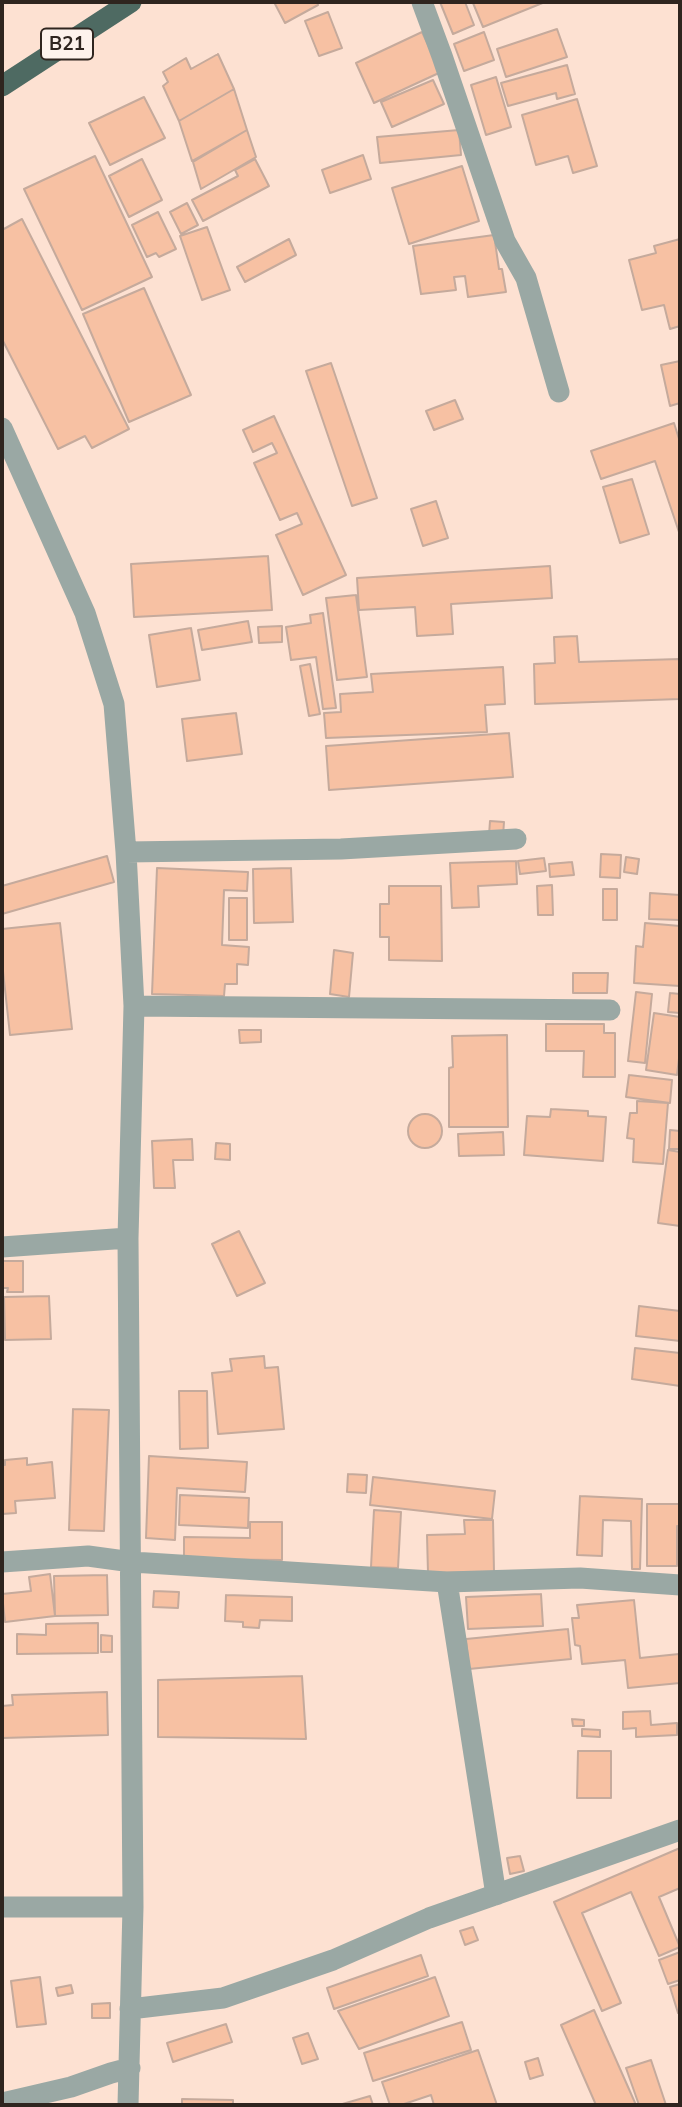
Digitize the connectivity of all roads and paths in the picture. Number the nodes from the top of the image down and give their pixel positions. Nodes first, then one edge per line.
1 (131, 2) edge
2 (422, 2) edge
3 (2, 86) edge
4 (559, 392) dead end
5 (2, 428) edge
6 (516, 839) dead end
7 (126, 852) junction
8 (134, 1006) junction
9 (610, 1010) dead end
10 (128, 1238) junction
11 (2, 1247) edge
12 (2, 1562) edge
13 (132, 1562) junction
14 (447, 1582) junction
15 (680, 1585) edge
16 (680, 1830) edge
17 (496, 1895) junction
18 (133, 1906) junction
19 (2, 1907) edge
20 (131, 2009) junction
21 (130, 2068) junction
22 (2, 2103) edge
23 (128, 2105) edge

1 - 3 highway, B21
2 - 4 street
5 - 7 street
6 - 7 street
7 - 8 street
8 - 9 street
8 - 10 street
10 - 11 street
10 - 13 street
12 - 13 street
13 - 14 street
13 - 18 street
14 - 15 street
14 - 17 street
16 - 17 street
17 - 20 street
18 - 19 street
18 - 20 street
20 - 21 street
21 - 22 street
21 - 23 street

